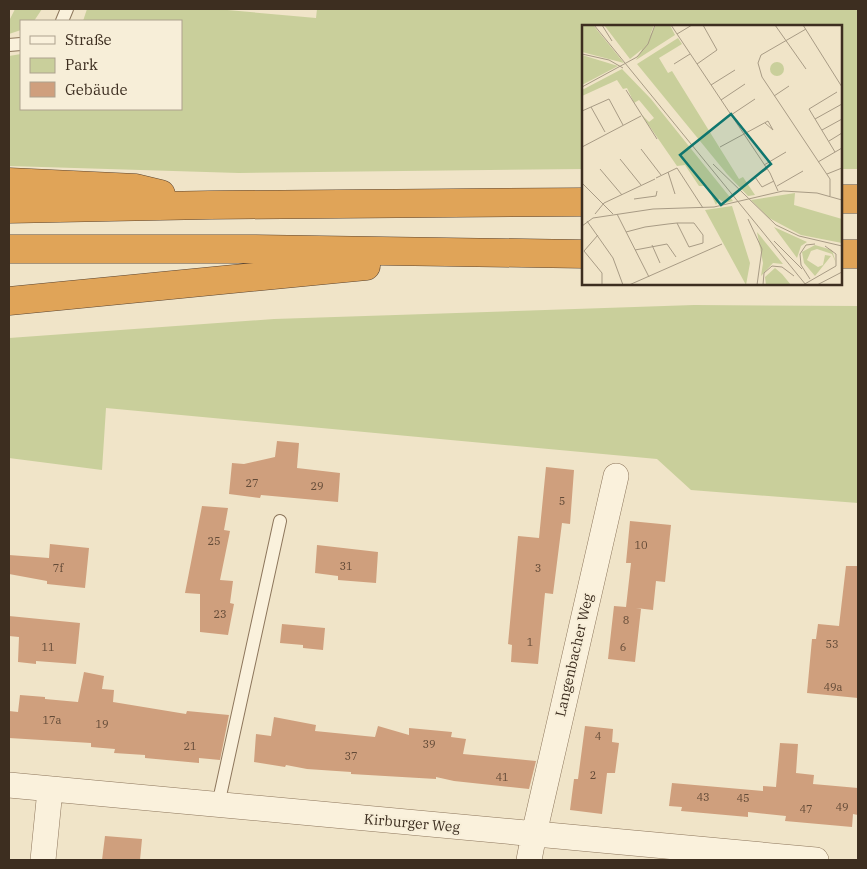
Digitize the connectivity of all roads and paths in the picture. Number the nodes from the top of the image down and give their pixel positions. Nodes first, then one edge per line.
1 (9, 182) edge
2 (842, 199) edge
3 (858, 199) edge
4 (582, 202) edge
5 (209, 205) junction
6 (9, 209) edge
7 (9, 249) edge
8 (492, 254) junction
9 (582, 254) edge
10 (842, 254) edge
11 (858, 254) edge
12 (9, 301) edge
13 (616, 476) dead end
14 (280, 521) dead end
15 (9, 786) edge
16 (50, 790) junction
17 (218, 805) junction
18 (534, 834) junction
19 (43, 860) edge
20 (529, 860) edge
21 (816, 860) edge

1 - 5 highway
2 - 3 highway
4 - 5 highway
5 - 6 highway
7 - 8 highway
8 - 9 highway
8 - 12 highway
10 - 11 highway
13 - 18 street, Langenbacher Weg
14 - 17 lane
15 - 16 street, Kirburger Weg
16 - 17 street, Kirburger Weg
16 - 19 street
17 - 18 street, Kirburger Weg
18 - 20 street, Langenbacher Weg
18 - 21 street, Kirburger Weg

